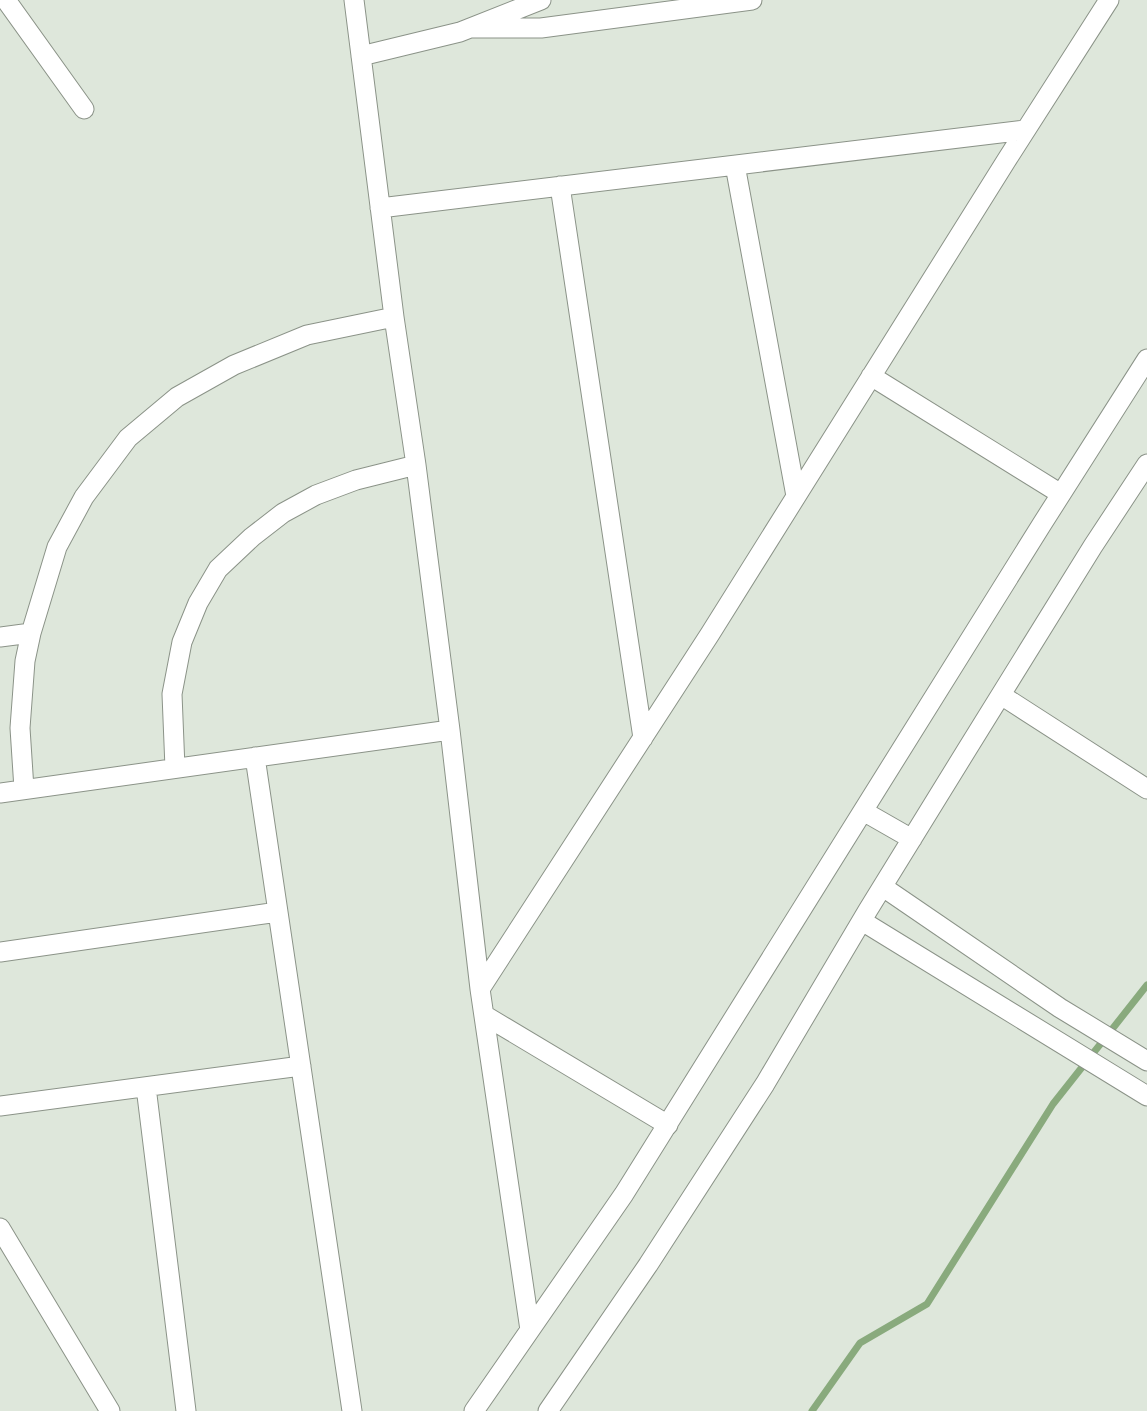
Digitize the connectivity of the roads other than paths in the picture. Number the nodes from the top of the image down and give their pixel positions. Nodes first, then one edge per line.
1 (6, 0) edge
2 (354, 0) edge
3 (542, 0) edge
4 (752, 0) edge
5 (1108, 0) edge
6 (665, 5) edge
7 (470, 28) junction
8 (361, 56) junction
9 (84, 109) dead end
10 (1025, 130) junction
11 (735, 165) junction
12 (560, 186) junction
13 (380, 208) junction
14 (394, 317) junction
15 (1147, 359) edge
16 (871, 376) junction
17 (1147, 464) edge
18 (416, 465) junction
19 (1061, 494) junction
20 (796, 496) junction
21 (31, 633) junction
22 (0, 637) edge
23 (1000, 695) junction
24 (450, 730) junction
25 (643, 738) junction
26 (255, 757) junction
27 (175, 768) junction
28 (24, 789) junction
29 (1147, 789) edge
30 (0, 792) edge
31 (863, 811) junction
32 (912, 839) junction
33 (883, 887) junction
34 (278, 912) junction
35 (862, 921) junction
36 (0, 952) edge
37 (480, 989) junction
38 (484, 1014) junction
39 (1147, 1061) edge
40 (301, 1066) junction
41 (146, 1087) junction
42 (1147, 1096) edge
43 (0, 1106) edge
44 (668, 1125) junction
45 (0, 1228) edge
46 (530, 1330) junction
47 (110, 1411) edge
48 (186, 1411) edge
49 (352, 1411) edge
50 (474, 1411) edge
51 (548, 1411) edge

1 - 9 street
2 - 8 street
3 - 7 street
4 - 6 street
5 - 10 street
6 - 7 street
7 - 8 street
8 - 13 street
10 - 11 street
10 - 16 street
11 - 12 street
11 - 20 street
12 - 13 street
12 - 25 street
13 - 14 street
14 - 18 street
14 - 21 street
15 - 19 street
16 - 19 street
16 - 20 street
17 - 23 street
18 - 24 street
18 - 27 street
19 - 31 street
20 - 25 street
21 - 22 street
21 - 28 street
23 - 29 street
23 - 32 street
24 - 26 street
24 - 37 street
25 - 37 street
26 - 27 street
26 - 34 street
27 - 28 street
28 - 30 street
31 - 32 street
31 - 44 street
32 - 33 street
33 - 35 street
33 - 39 street
34 - 36 street
34 - 40 street
35 - 42 street
35 - 51 street
37 - 38 street
38 - 44 street
38 - 46 street
40 - 41 street
40 - 49 street
41 - 43 street
41 - 48 street
44 - 46 street
45 - 47 street
46 - 50 street

